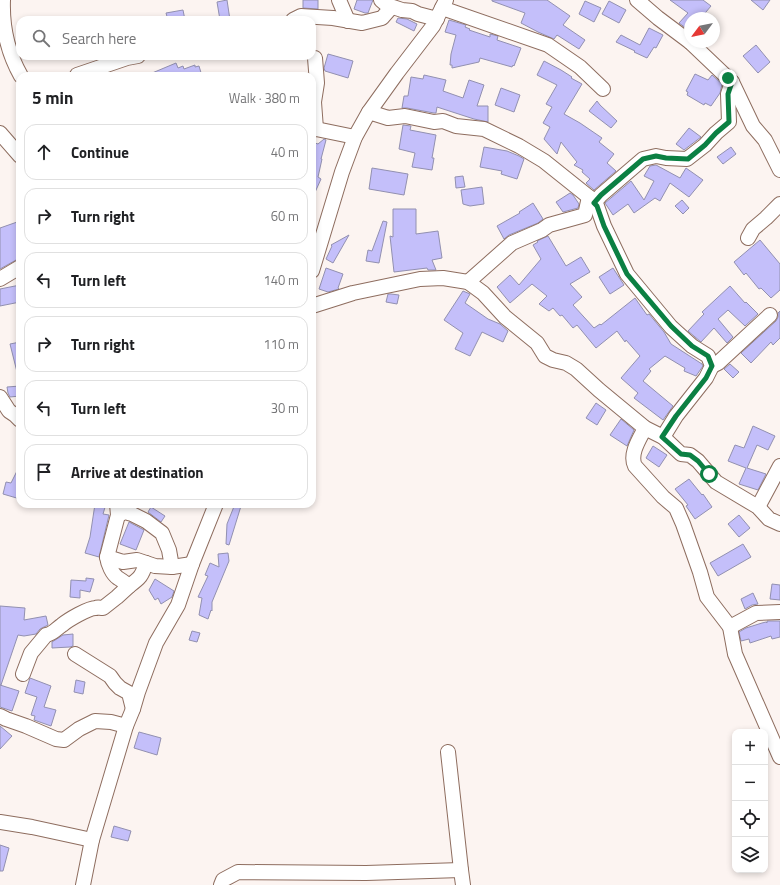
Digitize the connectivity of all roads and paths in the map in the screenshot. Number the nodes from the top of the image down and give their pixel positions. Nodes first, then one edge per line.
1 (3, 0) edge
2 (339, 0) edge
3 (637, 0) edge
4 (384, 2) edge
5 (442, 9) edge
6 (316, 17) edge
7 (348, 21) junction
8 (684, 38) edge
9 (696, 48) edge
10 (121, 60) edge
11 (315, 60) edge
12 (19, 72) edge
13 (86, 72) edge
14 (732, 82) junction
15 (316, 89) edge
16 (603, 89) dead end
17 (369, 112) junction
18 (316, 129) edge
19 (0, 133) edge
20 (355, 137) junction
21 (16, 151) edge
22 (780, 170) edge
23 (592, 200) junction
24 (780, 204) edge
25 (748, 238) dead end
26 (316, 258) edge
27 (16, 269) edge
28 (0, 278) edge
29 (468, 282) junction
30 (316, 305) edge
31 (770, 315) dead end
32 (712, 366) junction
33 (0, 397) edge
34 (16, 416) edge
35 (645, 428) junction
36 (662, 437) junction
37 (780, 466) edge
38 (758, 507) junction
39 (214, 508) edge
40 (118, 510) edge
41 (780, 524) edge
42 (107, 557) junction
43 (146, 563) junction
44 (192, 564) junction
45 (172, 567) junction
46 (129, 586) junction
47 (780, 612) edge
48 (730, 627) junction
49 (76, 654) dead end
50 (23, 674) dead end
51 (133, 709) junction
52 (0, 716) edge
53 (126, 726) junction
54 (448, 752) dead end
55 (780, 757) edge
56 (0, 822) edge
57 (92, 840) junction
58 (461, 870) junction
59 (83, 885) edge
60 (221, 885) edge
61 (464, 885) edge

1 - 12 street
2 - 7 street
3 - 8 street
4 - 5 street
4 - 7 street
5 - 16 street
5 - 17 street
6 - 7 street
9 - 14 street
10 - 13 street
11 - 15 street
14 - 22 street
14 - 23 street
17 - 20 street
17 - 23 street
18 - 20 street
19 - 21 street
20 - 26 street
23 - 29 street
23 - 32 street
24 - 25 street
27 - 28 street
29 - 30 street
29 - 35 street
31 - 32 street
32 - 36 street
33 - 34 street
35 - 36 street
35 - 48 street
36 - 38 street
37 - 38 street
38 - 41 street
39 - 44 street
40 - 42 street
40 - 45 street
42 - 43 street
42 - 46 street
43 - 45 street
43 - 46 street
44 - 45 street
44 - 51 street
46 - 50 street
47 - 48 street
48 - 55 street
49 - 51 street
51 - 53 street
52 - 53 street
53 - 57 street
54 - 58 street
56 - 57 street
57 - 59 street
58 - 60 street
58 - 61 street

